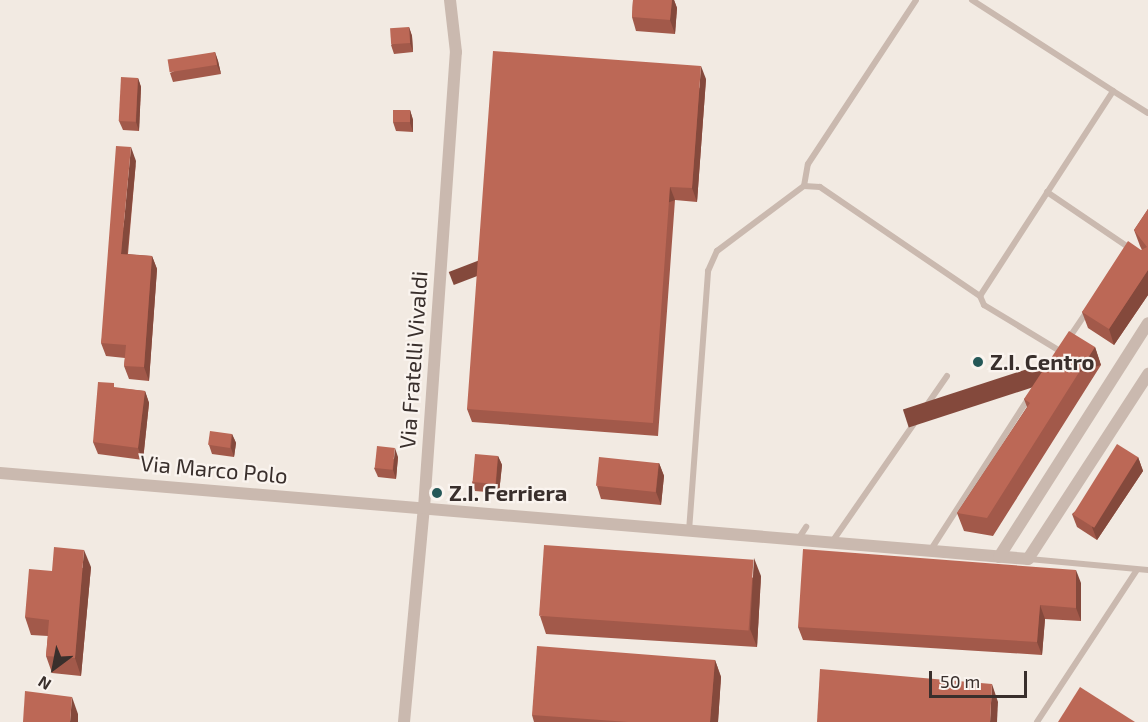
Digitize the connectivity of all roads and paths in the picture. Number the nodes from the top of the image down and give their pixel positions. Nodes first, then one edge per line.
1 (450, 0) edge
2 (916, 0) edge
3 (972, 0) edge
4 (1113, 91) junction
5 (1148, 113) edge
6 (804, 186) junction
7 (1047, 192) junction
8 (1139, 255) edge
9 (980, 296) junction
10 (1090, 307) edge
11 (1148, 323) edge
12 (1059, 353) junction
13 (1053, 361) edge
14 (1148, 374) edge
15 (946, 376) dead end
16 (1036, 386) edge
17 (0, 473) edge
18 (424, 508) junction
19 (806, 527) dead end
20 (688, 531) junction
21 (796, 541) junction
22 (830, 544) junction
23 (928, 553) junction
24 (999, 557) junction
25 (1028, 559) junction
26 (1137, 570) junction
27 (1148, 570) edge
28 (404, 722) edge
29 (1037, 722) edge

1 - 18 street, Via Fratelli Vivaldi
2 - 6 lane
3 - 4 lane
4 - 5 lane
4 - 7 lane
6 - 9 lane
6 - 20 lane
7 - 8 lane
7 - 9 lane
9 - 12 lane
10 - 12 lane
11 - 24 street
12 - 13 lane
14 - 25 street
15 - 22 lane
16 - 23 lane
17 - 18 street, Via Marco Polo
18 - 20 street, Via Marco Polo
18 - 28 street, Via Fratelli Vivaldi
19 - 21 lane
20 - 21 street, Via Marco Polo
21 - 22 street, Via Marco Polo
22 - 23 street, Via Marco Polo
23 - 24 street, Via Marco Polo
24 - 25 street, Via Marco Polo
25 - 26 lane
26 - 27 lane
26 - 29 lane

